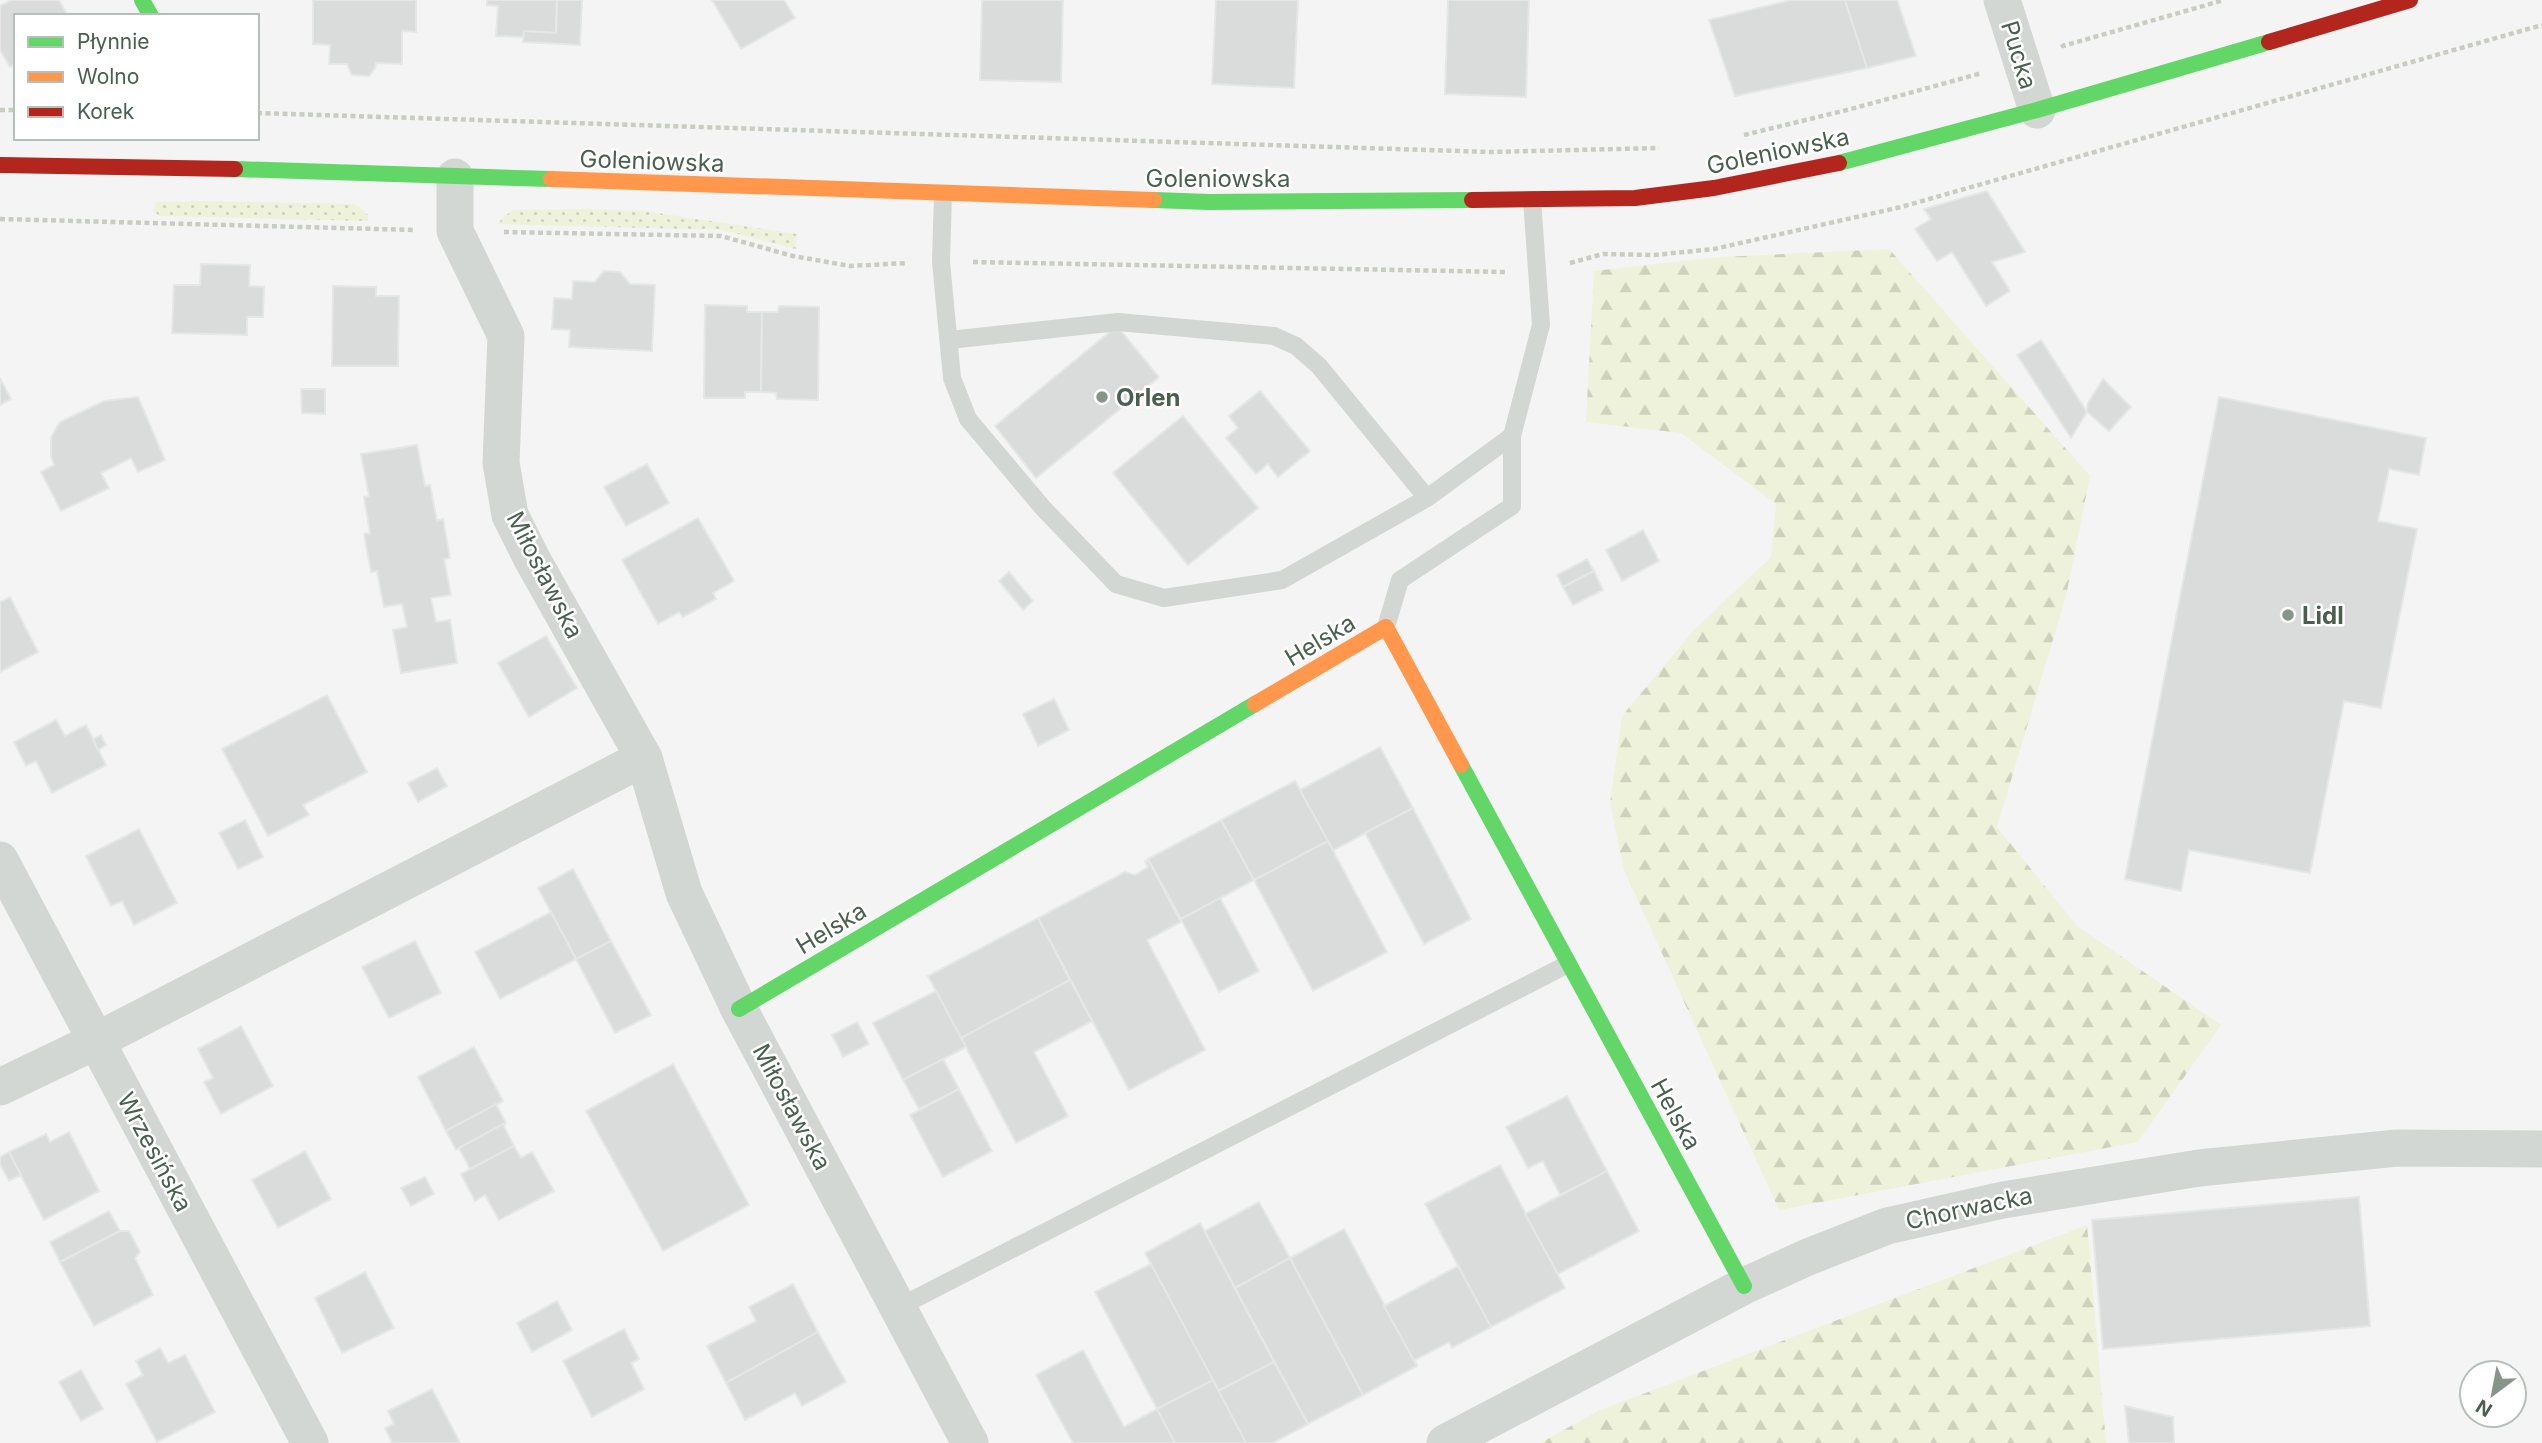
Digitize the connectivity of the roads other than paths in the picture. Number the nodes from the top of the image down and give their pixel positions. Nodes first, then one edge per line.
1 (2002, 0) edge
2 (2410, 0) edge
3 (2036, 110) junction
4 (214, 148) dead end
5 (0, 165) edge
6 (215, 168) junction
7 (455, 177) junction
8 (943, 194) junction
9 (1532, 200) junction
10 (949, 340) junction
11 (1512, 436) junction
12 (1427, 498) junction
13 (1386, 627) junction
14 (644, 758) junction
15 (0, 860) edge
16 (1568, 964) junction
17 (739, 1009) junction
18 (96, 1041) junction
19 (0, 1087) edge
20 (2542, 1149) edge
21 (1744, 1286) junction
22 (899, 1307) junction
23 (310, 1443) edge
24 (970, 1443) edge
25 (1445, 1443) edge

1 - 3 street, Pucka
2 - 3 street, Goleniowska
3 - 9 street, Goleniowska
4 - 6 street
5 - 6 street, Goleniowska
6 - 7 street, Goleniowska
7 - 8 street, Goleniowska
7 - 14 street, Miłosławska
8 - 9 street, Goleniowska
8 - 10 lane
9 - 11 lane
10 - 12 lane
10 - 12 lane
11 - 12 lane
11 - 13 lane
13 - 16 street, Helska
13 - 17 street, Helska
14 - 17 street, Miłosławska
14 - 18 street
15 - 18 street, Wrzesińska
16 - 21 street, Helska
16 - 22 lane
17 - 22 street, Miłosławska
18 - 19 street
18 - 23 street, Wrzesińska
20 - 21 street, Chorwacka
21 - 25 street, Chorwacka
22 - 24 street, Miłosławska

